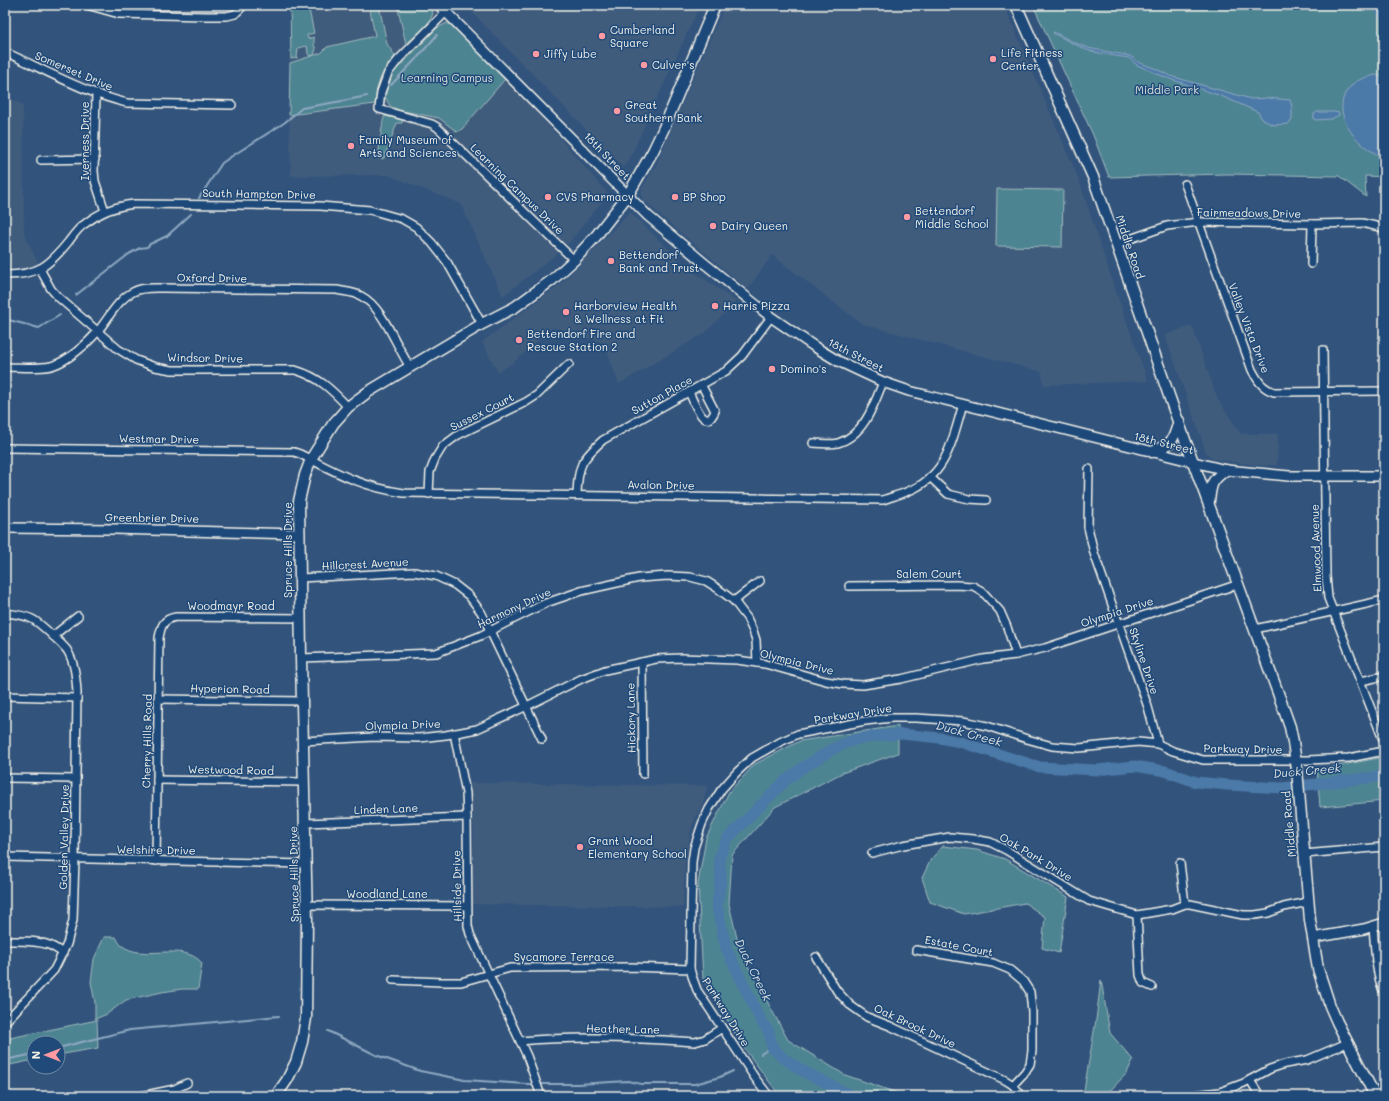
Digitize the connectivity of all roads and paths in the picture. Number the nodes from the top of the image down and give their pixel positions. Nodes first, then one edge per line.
1 (87, 5) edge
2 (244, 5) edge
3 (453, 5) edge
4 (715, 5) edge
5 (1016, 5) edge
6 (443, 8) edge
7 (5, 52) edge
8 (96, 93) junction
9 (232, 105) dead end
10 (95, 159) junction
11 (41, 160) dead end
12 (1184, 184) dead end
13 (628, 195) junction
14 (105, 211) junction
15 (1199, 222) junction
16 (1312, 224) junction
17 (1384, 228) edge
18 (1117, 245) junction
19 (574, 260) junction
20 (1311, 264) dead end
21 (40, 269) junction
22 (5, 275) edge
23 (771, 317) junction
24 (482, 324) junction
25 (98, 331) junction
26 (1323, 350) dead end
27 (569, 364) dead end
28 (5, 367) edge
29 (410, 367) junction
30 (883, 382) junction
31 (702, 386) junction
32 (1323, 391) junction
33 (1384, 391) edge
34 (689, 392) junction
35 (963, 404) junction
36 (348, 407) junction
37 (1178, 421) junction
38 (813, 442) dead end
39 (5, 448) edge
40 (1152, 452) junction
41 (311, 459) junction
42 (1194, 462) junction
43 (1089, 469) dead end
44 (1226, 470) junction
45 (1325, 476) junction
46 (1384, 476) edge
47 (930, 477) junction
48 (429, 494) junction
49 (577, 494) junction
50 (986, 500) dead end
51 (1208, 503) junction
52 (5, 528) edge
53 (299, 534) junction
54 (300, 578) junction
55 (760, 581) dead end
56 (1239, 584) junction
57 (849, 586) dead end
58 (1384, 600) edge
59 (734, 601) junction
60 (1334, 611) junction
61 (5, 613) edge
62 (78, 616) dead end
63 (300, 618) junction
64 (164, 623) joint
65 (1119, 623) junction
66 (1255, 629) junction
67 (491, 631) junction
68 (53, 636) junction
69 (1016, 655) junction
70 (301, 658) junction
71 (642, 662) junction
72 (757, 663) junction
73 (1384, 676) edge
74 (1361, 681) junction
75 (5, 696) edge
76 (77, 698) junction
77 (158, 699) junction
78 (302, 701) junction
79 (527, 706) junction
80 (454, 734) junction
81 (542, 739) dead end
82 (303, 741) junction
83 (1384, 742) edge
84 (1158, 744) junction
85 (1384, 751) edge
86 (1296, 764) junction
87 (643, 774) dead end
88 (5, 778) edge
89 (76, 779) junction
90 (157, 780) junction
91 (304, 782) junction
92 (467, 817) junction
93 (305, 823) junction
94 (1384, 847) edge
95 (872, 853) dead end
96 (1304, 854) junction
97 (5, 857) edge
98 (75, 859) junction
99 (156, 861) junction
100 (1180, 863) dead end
101 (306, 864) junction
102 (1308, 902) junction
103 (1185, 904) junction
104 (306, 905) junction
105 (467, 906) junction
106 (1137, 915) junction
107 (1384, 924) edge
108 (1373, 926) junction
109 (1313, 938) junction
110 (5, 941) edge
111 (916, 950) dead end
112 (63, 953) junction
113 (816, 957) dead end
114 (690, 969) junction
115 (488, 974) junction
116 (393, 980) dead end
117 (1152, 988) dead end
118 (1384, 993) edge
119 (5, 1022) edge
120 (722, 1028) junction
121 (520, 1041) junction
122 (1347, 1043) junction
123 (1250, 1080) junction
124 (187, 1083) dead end
125 (1013, 1085) junction
126 (140, 1096) edge
127 (276, 1096) edge
128 (541, 1096) edge
129 (769, 1096) edge
130 (1022, 1096) edge
131 (1185, 1096) edge
132 (1260, 1096) edge
133 (1375, 1096) edge

1 - 2 street
3 - 6 street
4 - 13 main road, Spruce Hills Drive
5 - 18 main road, Middle Road
6 - 13 street, 18th Street
6 - 19 street, Learning Campus Drive
7 - 8 street, Somerset Drive
8 - 9 street, Somerset Drive
8 - 10 street, Iverness Drive
10 - 11 street
10 - 14 street, Iverness Drive
12 - 15 street, Valley Vista Drive
13 - 19 main road, Spruce Hills Drive
13 - 23 street, 18th Street
14 - 21 street, South Hampton Drive
14 - 24 street, South Hampton Drive
15 - 16 street, Fairmeadows Drive
15 - 18 street, Fairmeadows Drive
15 - 32 street, Valley Vista Drive
16 - 17 street, Fairmeadows Drive
16 - 20 street
18 - 37 main road, Middle Road
19 - 24 main road, Spruce Hills Drive
21 - 22 street, South Hampton Drive
21 - 25 street, Windsor Drive
23 - 30 street, 18th Street
23 - 31 street, Sutton Place
24 - 29 main road, Spruce Hills Drive
25 - 28 street, Oxford Drive
25 - 29 street, Oxford Drive
25 - 36 street, Windsor Drive
26 - 32 street, Elmwood Avenue
27 - 48 street, Sussex Court
29 - 36 main road, Spruce Hills Drive
30 - 35 street, 18th Street
30 - 38 street
31 - 34 street, Sutton Place
31 - 34 street
32 - 33 street, Valley Vista Drive
32 - 45 street, Elmwood Avenue
34 - 49 street, Sutton Place
35 - 40 street, 18th Street
35 - 47 street, Avalon Drive
36 - 41 main road, Spruce Hills Drive
37 - 40 main road
37 - 42 main road, Middle Road
39 - 41 street, Westmar Drive
40 - 42 street, 18th Street
41 - 48 street, Avalon Drive
41 - 53 main road, Spruce Hills Drive
42 - 44 street, 18th Street
42 - 51 main road, Middle Road
43 - 65 street, Skyline Drive
44 - 45 street, 18th Street
44 - 51 main road
45 - 46 street, 18th Street
45 - 60 street, Elmwood Avenue
47 - 49 street, Avalon Drive
47 - 50 street
48 - 49 street, Avalon Drive
51 - 56 main road, Middle Road
52 - 53 street, Greenbrier Drive
53 - 54 main road, Spruce Hills Drive
54 - 63 main road, Spruce Hills Drive
54 - 67 street, Hillcrest Avenue
55 - 59 street
56 - 65 street, Olympia Drive
56 - 66 main road, Middle Road
57 - 69 street, Salem Court
58 - 60 street
59 - 67 street, Harmony Drive
59 - 72 street, Harmony Drive
60 - 66 street
60 - 74 street, Elmwood Avenue
61 - 68 street, Golden Valley Drive
62 - 68 street
63 - 64 street, Woodmayr Road
63 - 70 main road, Spruce Hills Drive
64 - 77 street, Cherry Hills Road
65 - 69 street, Olympia Drive
65 - 84 street, Skyline Drive
66 - 86 main road, Middle Road
67 - 70 street, Harmony Drive
67 - 79 street, Hillcrest Avenue
68 - 76 street, Golden Valley Drive
69 - 72 street, Olympia Drive
70 - 78 main road, Spruce Hills Drive
71 - 72 street, Olympia Drive
71 - 79 street, Olympia Drive
71 - 87 street, Hickory Lane
73 - 74 street
74 - 83 street, Elmwood Avenue
75 - 76 street
76 - 89 street, Golden Valley Drive
77 - 78 street, Hyperion Road
77 - 90 street, Cherry Hills Road
78 - 82 main road, Spruce Hills Drive
79 - 80 street, Olympia Drive
79 - 81 street, Hillcrest Avenue
80 - 82 street, Olympia Drive
80 - 92 street, Hillside Drive
82 - 91 main road, Spruce Hills Drive
84 - 86 street, Parkway Drive
84 - 114 street, Parkway Drive
85 - 86 street, Parkway Drive
86 - 96 main road, Middle Road
88 - 89 street
89 - 98 street, Golden Valley Drive
90 - 91 street, Westwood Road
90 - 99 street, Cherry Hills Road
91 - 93 main road, Spruce Hills Drive
92 - 93 street, Linden Lane
92 - 105 street, Hillside Drive
93 - 101 main road, Spruce Hills Drive
94 - 96 street
95 - 106 street, Oak Park Drive
96 - 102 main road, Middle Road
97 - 98 street, Welshire Drive
98 - 99 street, Welshire Drive
98 - 112 street, Golden Valley Drive
99 - 101 street, Welshire Drive
100 - 103 street
101 - 104 main road, Spruce Hills Drive
102 - 103 street, Oak Park Drive
102 - 109 main road, Middle Road
103 - 106 street, Oak Park Drive
104 - 105 street, Woodland Lane
104 - 127 main road, Spruce Hills Drive
105 - 115 street, Hillside Drive
106 - 117 street
107 - 108 street
108 - 109 street
108 - 118 street
109 - 122 main road, Middle Road
110 - 112 street
111 - 125 street, Estate Court
112 - 119 street, Golden Valley Drive
113 - 125 street, Oak Brook Drive
114 - 115 street, Sycamore Terrace
114 - 120 street, Parkway Drive
115 - 116 street, Sycamore Terrace
115 - 121 street, Hillside Drive
120 - 121 street, Heather Lane
120 - 129 street, Parkway Drive
121 - 128 street, Hillside Drive
122 - 123 street
122 - 133 main road, Middle Road
123 - 131 street
123 - 132 street
124 - 126 street
125 - 130 street, Oak Brook Drive

